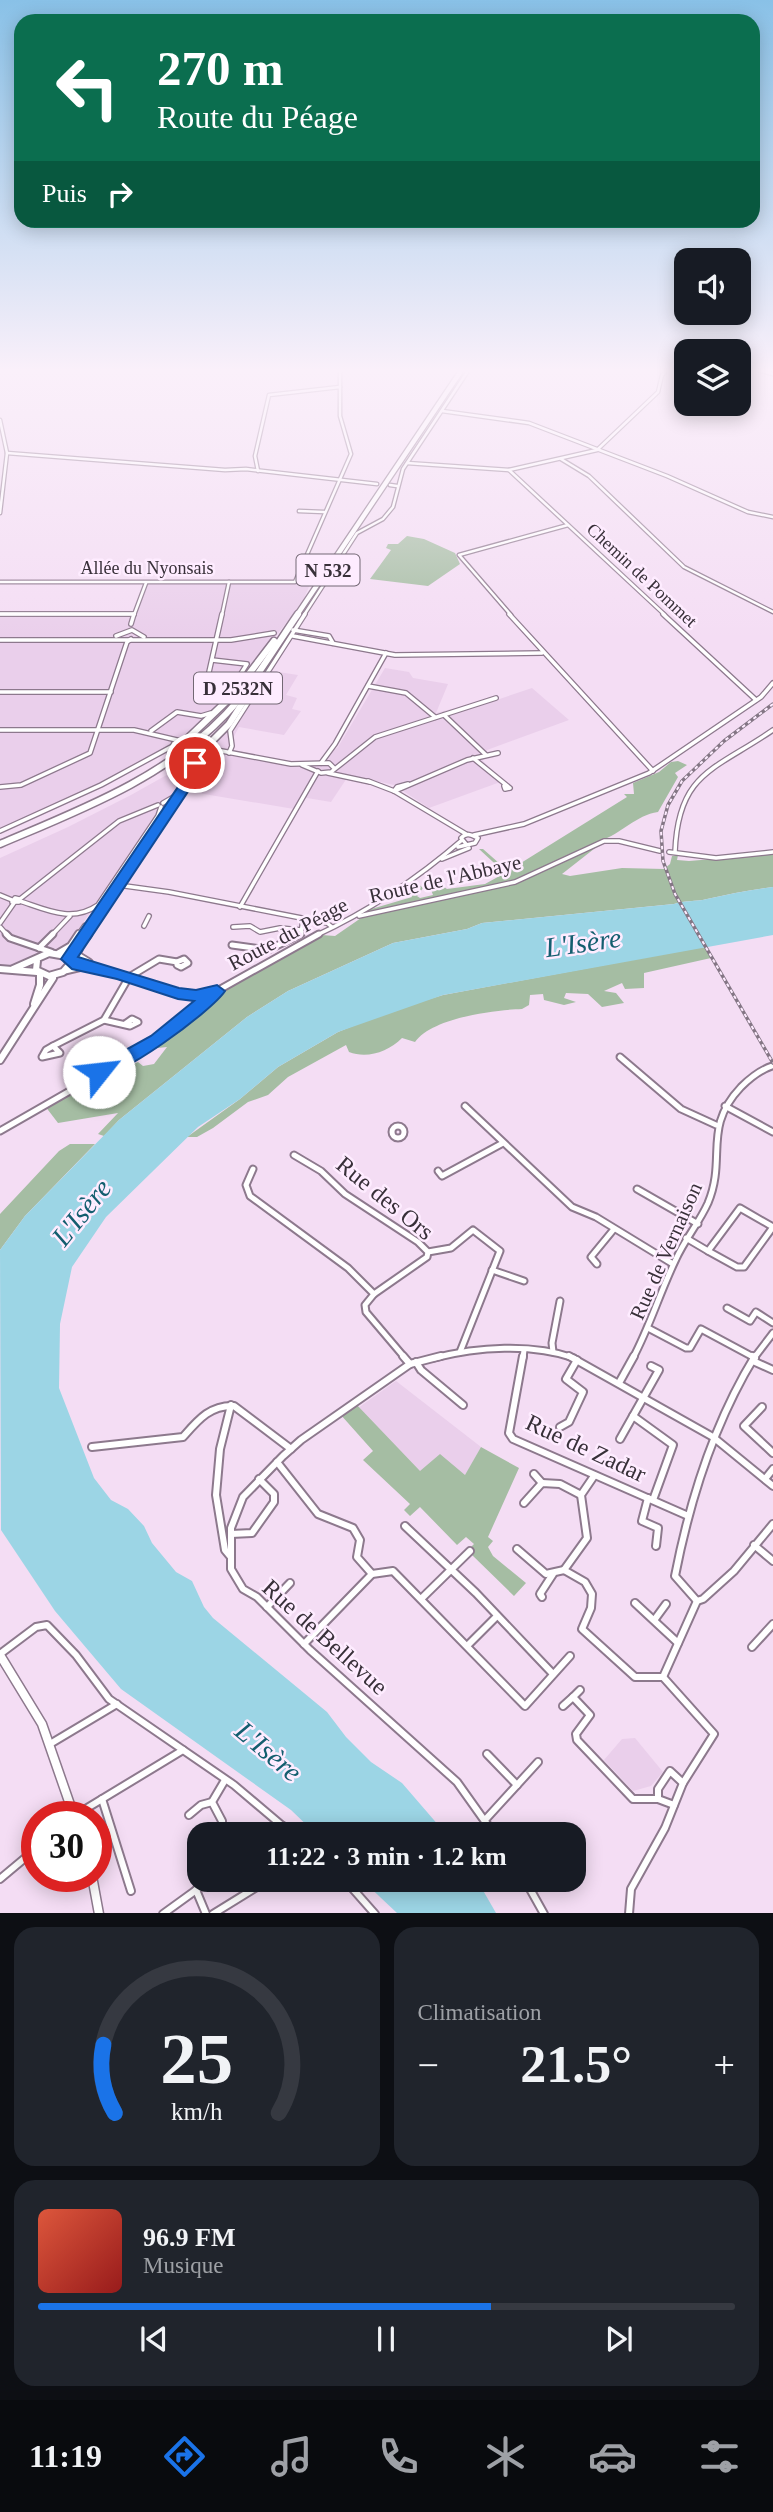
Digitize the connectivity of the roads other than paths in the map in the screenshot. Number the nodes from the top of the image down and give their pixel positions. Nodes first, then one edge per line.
1 (6, 460) edge
2 (108, 460) edge
3 (256, 460) edge
4 (348, 460) edge
5 (398, 460) edge
6 (400, 460) edge
7 (409, 460) edge
8 (551, 460) edge
9 (565, 460) edge
10 (625, 460) edge
11 (407, 463) junction
12 (509, 470) junction
13 (258, 471) junction
14 (340, 478) junction
15 (377, 484) dead end
16 (390, 485) dead end
17 (397, 486) junction
18 (299, 511) dead end
19 (0, 512) edge
20 (324, 512) junction
21 (773, 517) edge
22 (568, 525) junction
23 (0, 582) edge
24 (229, 582) junction
25 (146, 583) junction
26 (773, 612) edge
27 (0, 614) edge
28 (134, 614) junction
29 (131, 624) junction
30 (283, 629) junction
31 (293, 630) junction
32 (127, 631) junction
33 (136, 632) junction
34 (274, 634) dead end
35 (293, 636) dead end
36 (126, 639) junction
37 (149, 639) junction
38 (216, 639) junction
39 (0, 640) edge
40 (334, 644) junction
41 (276, 646) junction
42 (386, 653) junction
43 (543, 653) junction
44 (212, 660) junction
45 (209, 672) dead end
46 (773, 683) edge
47 (368, 686) junction
48 (0, 692) edge
49 (111, 692) junction
50 (496, 698) dead end
51 (756, 700) junction
52 (443, 715) junction
53 (435, 717) junction
54 (0, 730) edge
55 (99, 730) junction
56 (773, 730) edge
57 (151, 732) junction
58 (185, 740) junction
59 (171, 744) junction
60 (205, 746) junction
61 (217, 752) junction
62 (229, 753) junction
63 (170, 755) junction
64 (203, 755) junction
65 (325, 755) junction
66 (156, 757) junction
67 (197, 759) junction
68 (474, 759) junction
69 (182, 761) junction
70 (332, 766) junction
71 (319, 767) junction
72 (653, 771) junction
73 (327, 773) junction
74 (348, 778) junction
75 (314, 781) junction
76 (503, 786) dead end
77 (0, 787) edge
78 (396, 790) junction
79 (178, 793) junction
80 (161, 805) junction
81 (171, 806) junction
82 (0, 831) edge
83 (476, 836) junction
84 (465, 840) junction
85 (0, 842) edge
86 (660, 851) dead end
87 (669, 852) dead end
88 (675, 852) junction
89 (773, 852) edge
90 (441, 859) junction
91 (118, 885) junction
92 (0, 895) edge
93 (16, 901) junction
94 (103, 906) junction
95 (239, 907) junction
96 (70, 916) junction
97 (149, 916) dead end
98 (100, 917) dead end
99 (355, 917) junction
100 (303, 919) junction
101 (0, 925) edge
102 (144, 926) dead end
103 (233, 927) dead end
104 (332, 927) junction
105 (301, 930) junction
106 (232, 945) dead end
107 (38, 948) junction
108 (56, 953) junction
109 (38, 960) junction
110 (69, 960) junction
111 (177, 962) dead end
112 (86, 967) junction
113 (0, 969) edge
114 (13, 969) junction
115 (65, 971) junction
116 (38, 973) junction
117 (56, 976) junction
118 (129, 977) junction
119 (217, 991) junction
120 (27, 1020) junction
121 (104, 1020) junction
122 (125, 1024) dead end
123 (53, 1046) dead end
124 (620, 1057) dead end
125 (0, 1060) edge
126 (772, 1066) edge
127 (465, 1106) dead end
128 (725, 1106) junction
129 (716, 1125) junction
130 (0, 1131) edge
131 (773, 1132) edge
132 (503, 1143) junction
133 (294, 1155) dead end
134 (253, 1169) dead end
135 (438, 1171) dead end
136 (637, 1189) dead end
137 (698, 1224) junction
138 (614, 1229) junction
139 (687, 1238) junction
140 (708, 1251) junction
141 (428, 1252) junction
142 (597, 1264) dead end
143 (673, 1264) junction
144 (492, 1270) junction
145 (524, 1281) dead end
146 (374, 1294) junction
147 (560, 1301) dead end
148 (727, 1308) dead end
149 (773, 1323) edge
150 (648, 1328) junction
151 (773, 1333) edge
152 (524, 1350) junction
153 (460, 1352) junction
154 (553, 1352) junction
155 (754, 1359) junction
156 (577, 1360) junction
157 (413, 1363) junction
158 (651, 1366) dead end
159 (773, 1370) edge
160 (619, 1383) junction
161 (643, 1397) junction
162 (231, 1405) junction
163 (463, 1405) dead end
164 (762, 1407) dead end
165 (633, 1416) junction
166 (560, 1427) dead end
167 (713, 1437) junction
168 (620, 1439) dead end
169 (92, 1447) dead end
170 (291, 1448) junction
171 (773, 1453) edge
172 (277, 1462) junction
173 (773, 1469) edge
174 (534, 1474) dead end
175 (594, 1476) junction
176 (259, 1479) junction
177 (765, 1479) junction
178 (542, 1483) junction
179 (773, 1486) edge
180 (581, 1495) junction
181 (650, 1499) junction
182 (524, 1503) dead end
183 (686, 1515) junction
184 (773, 1524) edge
185 (405, 1526) dead end
186 (231, 1534) junction
187 (754, 1545) junction
188 (656, 1546) dead end
189 (517, 1549) dead end
190 (470, 1551) dead end
191 (230, 1556) junction
192 (773, 1562) edge
193 (451, 1570) junction
194 (564, 1570) junction
195 (372, 1574) junction
196 (553, 1574) junction
197 (290, 1583) dead end
198 (542, 1597) dead end
199 (421, 1599) junction
200 (697, 1601) junction
201 (635, 1603) dead end
202 (666, 1604) dead end
203 (267, 1607) junction
204 (497, 1616) junction
205 (655, 1619) junction
206 (773, 1624) edge
207 (678, 1643) junction
208 (304, 1644) junction
209 (468, 1645) junction
210 (752, 1647) dead end
211 (0, 1654) edge
212 (570, 1656) dead end
213 (553, 1674) junction
214 (663, 1677) junction
215 (580, 1690) dead end
216 (573, 1697) junction
217 (117, 1704) junction
218 (563, 1706) dead end
219 (50, 1744) junction
220 (183, 1750) junction
221 (487, 1754) dead end
222 (538, 1762) dead end
223 (225, 1780) junction
224 (683, 1783) junction
225 (517, 1785) junction
226 (102, 1799) junction
227 (658, 1799) junction
228 (69, 1801) edge
229 (99, 1801) edge
230 (212, 1802) junction
231 (674, 1805) junction
232 (189, 1815) dead end
233 (485, 1820) joint
234 (222, 1821) dead end
235 (278, 1822) edge
236 (21, 1861) edge
237 (0, 1879) edge
238 (131, 1891) dead end
239 (95, 1892) edge
240 (193, 1892) edge
241 (197, 1892) edge
242 (249, 1892) edge
243 (356, 1892) edge
244 (533, 1892) edge
245 (99, 1913) edge
246 (163, 1913) edge
247 (206, 1913) edge
248 (215, 1913) edge
249 (375, 1913) edge
250 (544, 1913) edge
251 (629, 1913) edge

1 - 19 street
2 - 13 street
3 - 13 street
4 - 14 street
5 - 30 highway, N 532
6 - 41 highway, N 532
7 - 11 street
8 - 12 street
9 - 26 street
10 - 21 street
11 - 12 street
11 - 17 street
12 - 22 street, Chemin de Pommet
13 - 14 street
14 - 15 street
14 - 20 street
16 - 17 street
17 - 31 street
18 - 20 street
20 - 24 street, Allée du Nyonsais
22 - 43 street
22 - 51 street, Chemin de Pommet
23 - 25 street, Allée du Nyonsais
24 - 25 street, Allée du Nyonsais
24 - 38 street
25 - 28 street
27 - 28 street
28 - 29 street
29 - 32 street
29 - 33 street
30 - 58 highway, D 2532N
30 - 85 highway
31 - 40 street
31 - 62 street
32 - 33 street
32 - 36 street
33 - 36 street
33 - 37 street
34 - 38 street
35 - 40 street
36 - 37 street
36 - 39 street
36 - 49 street
37 - 38 street
38 - 44 street
40 - 42 street
41 - 60 highway, D 2532N
41 - 85 highway
42 - 43 street
42 - 47 street
43 - 72 street
44 - 45 street
44 - 57 street
46 - 51 street
47 - 53 street
47 - 65 street
48 - 49 street
49 - 55 street
50 - 52 street
51 - 72 street
52 - 53 street
52 - 68 street
53 - 70 street
54 - 55 street
55 - 57 street
55 - 77 street
56 - 88 street
57 - 59 street
58 - 59 main road
58 - 60 main road, bridge
59 - 63 main road
59 - 66 street
60 - 61 street
60 - 64 main road
61 - 62 street
61 - 64 street
62 - 71 street
63 - 66 street
63 - 69 main road, bridge
64 - 67 main road
65 - 70 street
65 - 71 street
66 - 82 street
67 - 69 main road
67 - 81 main road
68 - 76 street
68 - 78 street
69 - 79 main road
70 - 71 street
70 - 73 street
70 - 74 street
71 - 73 street
71 - 75 street
72 - 83 street
73 - 74 street
73 - 75 street
74 - 78 street
75 - 95 street
78 - 84 street
79 - 80 street
79 - 81 main road
80 - 93 street
80 - 96 street
81 - 91 main road
83 - 84 street
83 - 84 street
84 - 90 street
84 - 90 street, Route du Péage
86 - 99 street, Route de l'Abbaye
87 - 88 street
88 - 89 street
90 - 99 street, Route du Péage
91 - 94 main road
91 - 95 street
92 - 93 street
93 - 96 street
93 - 101 street
94 - 108 main road
94 - 110 main road
95 - 100 street
96 - 107 street
97 - 102 street
98 - 112 street
99 - 104 street, Route du Péage
100 - 104 street
100 - 105 street
101 - 107 street
103 - 105 street
104 - 119 street, Route du Péage
105 - 106 street
107 - 108 street
107 - 109 street
108 - 109 main road
108 - 110 main road
109 - 114 main road
109 - 116 main road
110 - 112 street, Route du Péage
110 - 115 main road
111 - 118 street
112 - 115 street, Route du Péage
112 - 118 street, Route du Péage
113 - 114 main road
114 - 116 main road
115 - 117 main road
116 - 117 main road
116 - 120 main road
117 - 120 main road
118 - 119 street, Route du Péage
118 - 121 street
119 - 130 street
120 - 125 main road
121 - 122 street
121 - 123 street
124 - 129 street
126 - 128 street, Rue de Vernaison
127 - 132 street
128 - 129 street, Rue de Vernaison
128 - 131 street
129 - 137 street, Rue de Vernaison
132 - 135 street
132 - 138 street
133 - 141 street, Rue des Ors
134 - 146 street
136 - 137 street
137 - 139 street, Rue de Vernaison
138 - 142 street
138 - 143 street
139 - 140 street
139 - 143 street, Rue de Vernaison
140 - 140 street
141 - 144 street
141 - 146 street, Rue des Ors
143 - 150 street, Rue de Vernaison
144 - 145 street
144 - 153 street
146 - 157 street
147 - 154 street
148 - 149 street
150 - 155 street
150 - 160 street, Rue de Vernaison
151 - 155 street
152 - 153 street
152 - 154 street
152 - 175 street, Rue de Zadar
153 - 157 street
154 - 156 street
155 - 159 street
155 - 167 street
156 - 160 street
156 - 166 street
157 - 163 street
157 - 170 street, Rue de Bellevue
158 - 161 street
160 - 161 street
161 - 165 street
161 - 167 street
162 - 169 street
162 - 170 street
162 - 191 street
164 - 171 street
165 - 168 street
165 - 181 street
167 - 177 street
167 - 183 street
170 - 172 street, Rue de Bellevue
172 - 176 street, Rue de Bellevue
172 - 195 street
173 - 177 street
174 - 178 street
175 - 180 street
175 - 181 street, Rue de Zadar
176 - 186 street, Rue de Bellevue
176 - 186 street
177 - 179 street
178 - 180 street
178 - 182 street
180 - 194 street
181 - 183 street, Rue de Zadar
181 - 188 street
183 - 200 street
184 - 187 street
185 - 193 street
186 - 191 street, Rue de Bellevue
187 - 192 street
187 - 200 street
189 - 196 street
190 - 193 street
191 - 203 street, Rue de Bellevue
193 - 199 street
193 - 204 street
194 - 196 street
194 - 214 street
195 - 199 street
195 - 208 street
196 - 198 street
197 - 203 street
199 - 209 street
200 - 207 street
201 - 205 street
202 - 205 street
203 - 208 street, Rue de Bellevue
204 - 209 street
204 - 213 street
205 - 207 street
206 - 210 street
207 - 214 street
208 - 233 street, Rue de Bellevue
209 - 213 street
211 - 217 street
211 - 219 main road
212 - 213 street
214 - 224 street
215 - 216 street
216 - 218 street
216 - 227 street
217 - 219 street
217 - 220 street
219 - 228 main road
220 - 223 street
220 - 226 street
221 - 225 street
222 - 225 street
223 - 230 street
223 - 235 street
224 - 227 street
224 - 231 street
225 - 233 street
226 - 229 street
226 - 238 street
227 - 231 street
230 - 232 street
230 - 234 street
231 - 251 street
236 - 237 street
239 - 245 main road
240 - 246 street
241 - 247 street
242 - 248 street
243 - 249 street
244 - 250 street

